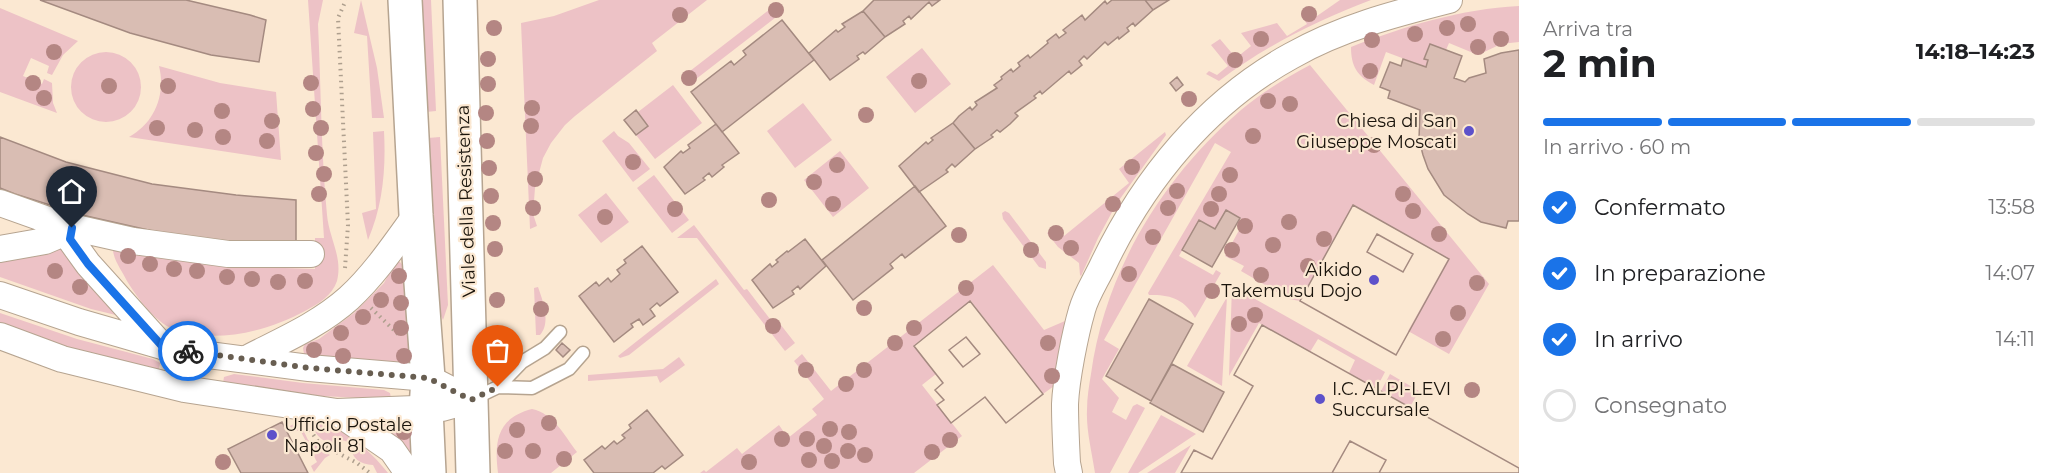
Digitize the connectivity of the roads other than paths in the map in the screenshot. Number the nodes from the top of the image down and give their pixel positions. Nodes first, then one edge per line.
1 (394, 0) edge
2 (405, 0) edge
3 (460, 0) edge
4 (1449, 0) edge
5 (407, 33) junction
6 (0, 203) edge
7 (416, 215) junction
8 (67, 227) junction
9 (0, 249) edge
10 (311, 254) dead end
11 (0, 296) edge
12 (560, 332) dead end
13 (0, 336) edge
14 (162, 346) junction
15 (193, 352) junction
16 (583, 353) dead end
17 (246, 359) junction
18 (184, 389) junction
19 (427, 393) junction
20 (484, 394) junction
21 (337, 412) junction
22 (408, 473) edge
23 (429, 473) edge
24 (472, 473) edge
25 (1069, 473) edge

1 - 5 street
2 - 5 street
3 - 20 street, Viale della Resistenza
4 - 25 street
5 - 7 street
6 - 8 street
7 - 17 street
7 - 19 street
8 - 9 street
8 - 10 street
8 - 14 street
11 - 14 street
12 - 20 lane
13 - 18 street
14 - 15 street
15 - 17 street
15 - 18 street
16 - 20 lane
17 - 19 street
18 - 21 street
19 - 20 street
19 - 21 street
19 - 23 street
20 - 24 street, Viale della Resistenza
21 - 22 street

